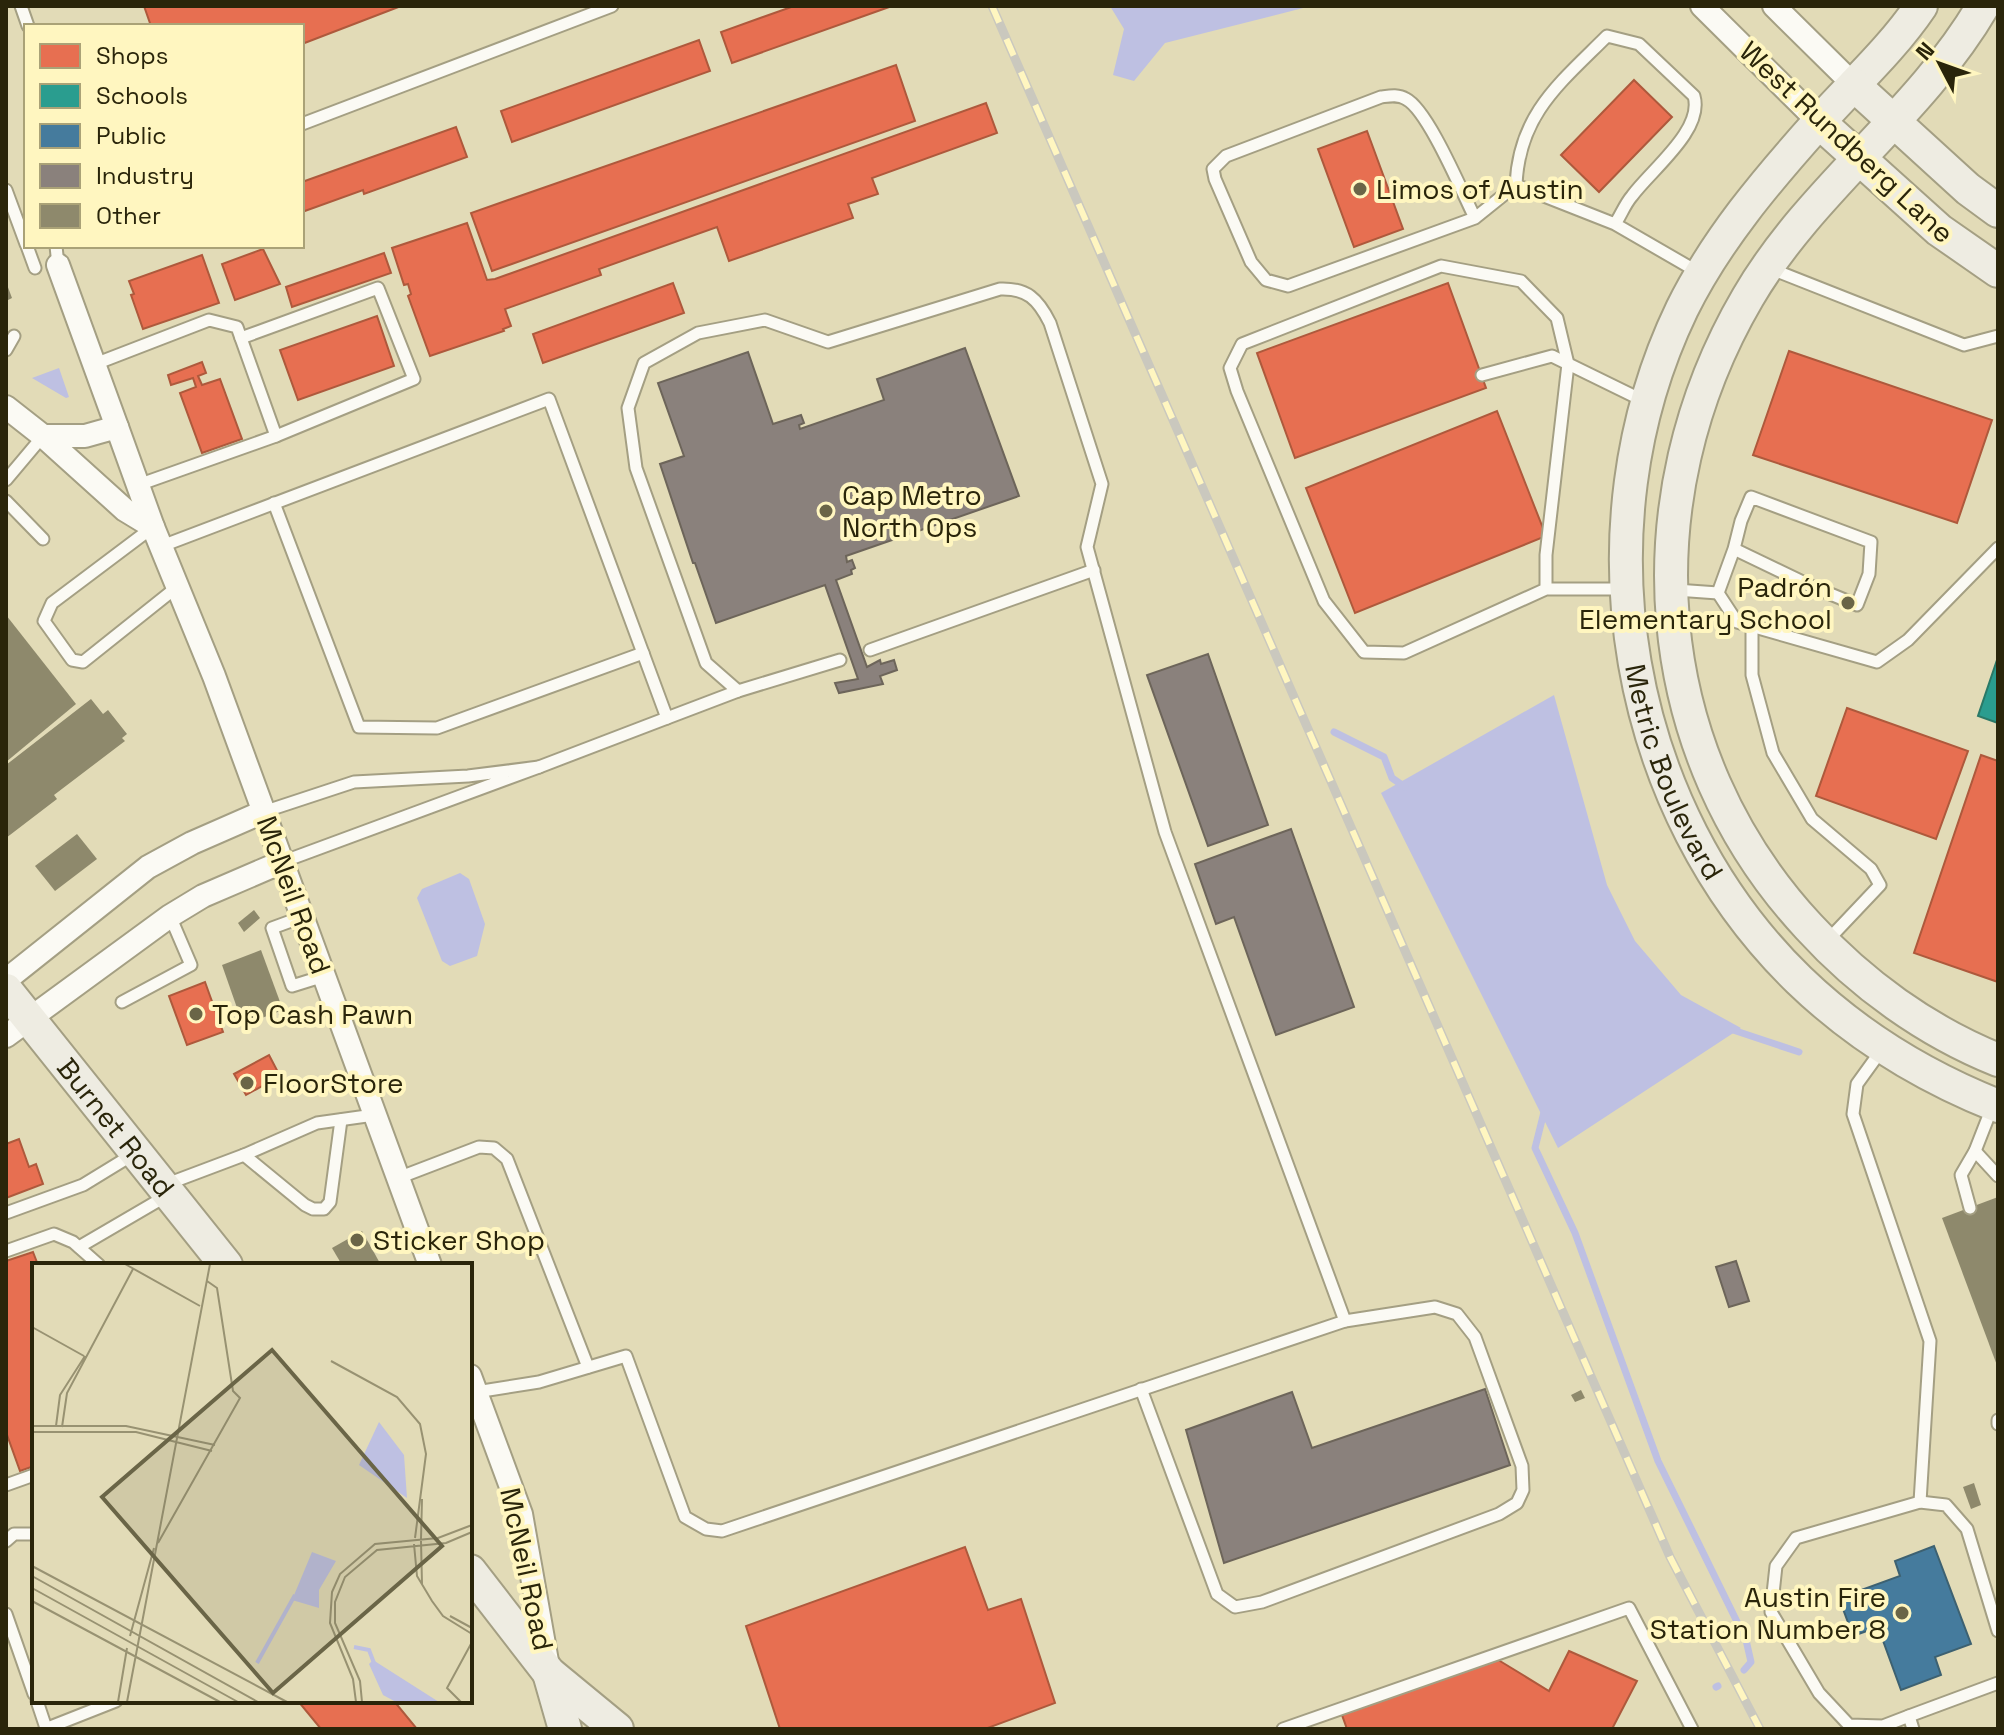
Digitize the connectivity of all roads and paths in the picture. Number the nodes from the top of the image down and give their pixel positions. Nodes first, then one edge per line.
1 (612, 6) edge
2 (1702, 6) edge
3 (1774, 6) edge
4 (1921, 6) edge
5 (1983, 6) edge
6 (1854, 85) junction
7 (1819, 122) junction
8 (304, 123) edge
9 (1894, 123) junction
10 (1860, 160) junction
11 (1516, 185) junction
12 (6, 190) edge
13 (1998, 211) edge
14 (1475, 218) junction
15 (1615, 224) junction
16 (24, 238) edge
17 (28, 248) edge
18 (57, 256) edge
19 (1769, 267) junction
20 (35, 268) dead end
21 (1998, 271) edge
22 (1702, 274) junction
23 (14, 336) dead end
24 (1998, 336) edge
25 (241, 338) junction
26 (6, 350) edge
27 (95, 364) junction
28 (1568, 364) junction
29 (1482, 375) dead end
30 (1646, 402) junction
31 (6, 407) edge
32 (117, 427) junction
33 (43, 436) junction
34 (276, 436) junction
35 (6, 480) edge
36 (138, 485) junction
37 (6, 501) edge
38 (274, 503) junction
39 (158, 537) junction
40 (43, 539) dead end
41 (1998, 548) edge
42 (1734, 549) junction
43 (1094, 570) junction
44 (177, 587) junction
45 (1546, 589) junction
46 (1626, 589) junction
47 (1671, 590) junction
48 (1718, 593) junction
49 (1752, 626) junction
50 (870, 650) dead end
51 (643, 653) junction
52 (840, 660) dead end
53 (738, 691) junction
54 (667, 718) junction
55 (539, 767) junction
56 (263, 812) junction
57 (282, 862) junction
58 (170, 916) junction
59 (302, 917) junction
60 (1824, 944) junction
61 (324, 976) junction
62 (6, 980) edge
63 (6, 990) edge
64 (122, 1002) dead end
65 (1908, 1011) junction
66 (17, 1027) edge
67 (1883, 1048) junction
68 (1998, 1060) edge
69 (1996, 1101) edge
70 (374, 1115) junction
71 (341, 1120) junction
72 (1975, 1151) junction
73 (136, 1153) junction
74 (244, 1155) junction
75 (1998, 1176) edge
76 (398, 1178) junction
77 (166, 1190) junction
78 (1970, 1208) dead end
79 (6, 1213) edge
80 (79, 1247) junction
81 (6, 1251) edge
82 (97, 1263) edge
83 (224, 1263) edge
84 (429, 1263) edge
85 (1345, 1321) junction
86 (588, 1367) junction
87 (473, 1384) edge
88 (1141, 1389) junction
89 (32, 1476) edge
90 (6, 1485) edge
91 (1920, 1502) junction
92 (32, 1534) edge
93 (6, 1541) edge
94 (472, 1574) edge
95 (6, 1614) edge
96 (1998, 1631) edge
97 (549, 1673) junction
98 (1998, 1683) edge
99 (32, 1688) edge
100 (38, 1703) edge
101 (108, 1703) edge
102 (1909, 1716) junction
103 (46, 1728) edge
104 (565, 1729) edge
105 (617, 1729) edge
106 (1283, 1729) edge
107 (1692, 1729) edge
108 (1913, 1729) edge

1 - 8 lane
2 - 7 street, West Rundberg Lane
3 - 6 street, West Rundberg Lane
4 - 6 main road, Metric Boulevard
5 - 9 main road, Metric Boulevard
6 - 7 main road, Metric Boulevard
6 - 9 main road, West Rundberg Lane
7 - 10 main road, West Rundberg Lane
7 - 22 main road, Metric Boulevard
9 - 10 main road, Metric Boulevard
9 - 13 main road, West Rundberg Lane
10 - 19 main road, Metric Boulevard
10 - 21 main road, West Rundberg Lane
11 - 14 lane
11 - 15 lane
11 - 15 lane
12 - 16 lane
14 - 14 lane
15 - 22 lane
17 - 20 lane
18 - 27 street, McNeil Road
19 - 24 lane
19 - 47 main road, Metric Boulevard
22 - 30 main road, Metric Boulevard
23 - 26 lane
25 - 27 lane
25 - 34 lane
25 - 34 lane
27 - 32 street, McNeil Road
28 - 29 lane
28 - 30 lane
28 - 45 lane
28 - 45 lane
30 - 46 main road, Metric Boulevard
31 - 33 street
32 - 33 street
32 - 36 street, McNeil Road
33 - 35 lane
33 - 39 street
34 - 36 lane
36 - 39 street, McNeil Road
37 - 40 lane
38 - 39 lane
38 - 51 lane
38 - 51 lane
39 - 44 street, McNeil Road
39 - 44 lane
41 - 49 lane
42 - 42 lane
42 - 48 lane
43 - 50 lane
43 - 53 lane
43 - 85 lane
44 - 56 street, McNeil Road
45 - 46 lane
46 - 47 main road
46 - 67 main road, Metric Boulevard
47 - 48 lane
47 - 60 main road, Metric Boulevard
48 - 49 lane
49 - 60 lane
51 - 54 lane
52 - 53 lane
53 - 54 lane
54 - 55 lane
55 - 56 lane
55 - 57 lane
56 - 57 street, McNeil Road
56 - 62 street
57 - 58 street
57 - 59 street, McNeil Road
58 - 64 lane
58 - 66 street
59 - 61 street, McNeil Road
59 - 61 lane
60 - 65 main road, Metric Boulevard
61 - 70 street, McNeil Road
63 - 66 main road, Burnet Road
65 - 67 main road
65 - 68 main road, Metric Boulevard
66 - 73 main road, Burnet Road
67 - 69 main road, Metric Boulevard
67 - 91 lane
69 - 72 lane
70 - 71 lane
70 - 76 street, McNeil Road
71 - 74 lane
71 - 74 lane
72 - 75 lane
72 - 78 lane
73 - 77 main road, Burnet Road
73 - 79 lane
74 - 77 lane
76 - 84 street, McNeil Road
76 - 86 lane
77 - 80 lane
77 - 83 main road, Burnet Road
80 - 81 lane
80 - 82 lane
85 - 88 lane
85 - 88 lane
86 - 87 lane
86 - 88 lane
87 - 97 street, McNeil Road
89 - 90 lane
91 - 96 lane
91 - 102 lane
92 - 93 lane
94 - 97 main road
95 - 99 lane
97 - 104 main road
97 - 105 main road
98 - 102 lane
100 - 103 lane
101 - 103 lane
102 - 108 lane
106 - 107 lane

